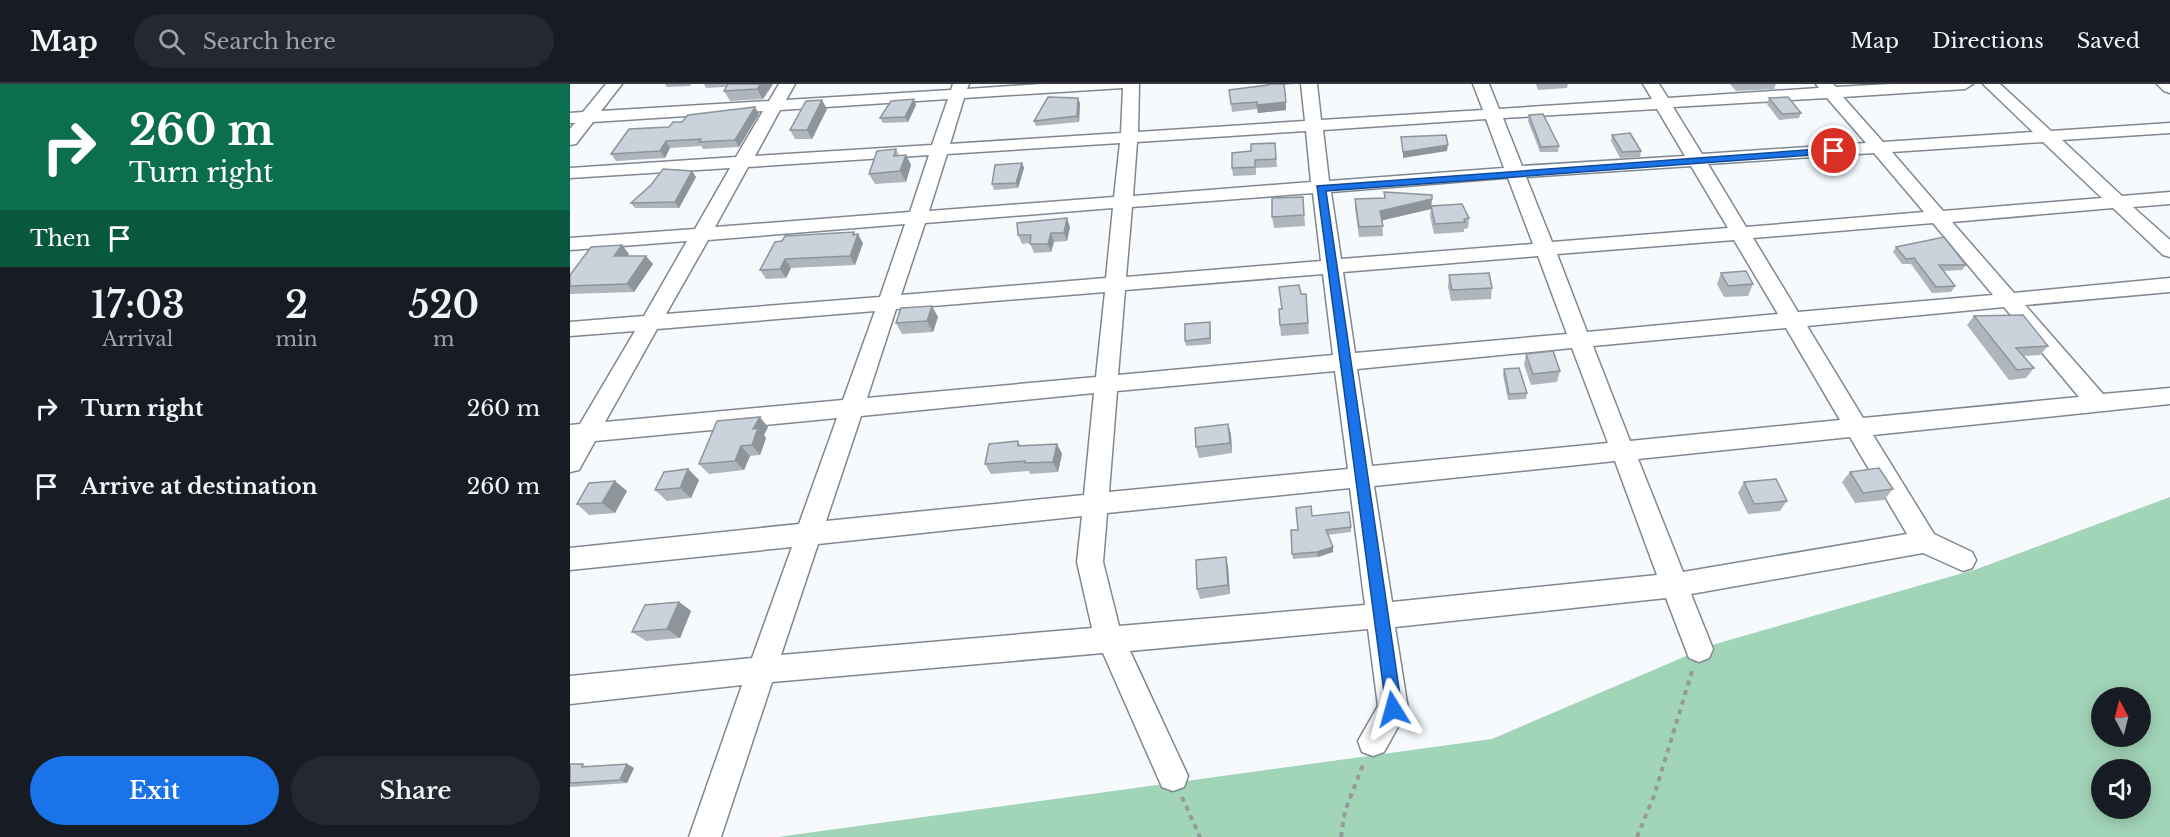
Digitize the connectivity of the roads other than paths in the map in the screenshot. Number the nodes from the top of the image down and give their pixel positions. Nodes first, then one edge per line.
1 (614, 84) edge
2 (787, 84) edge
3 (1118, 84) edge
4 (1131, 84) edge
5 (1309, 84) edge
6 (1481, 84) edge
7 (1651, 84) edge
8 (1965, 84) edge
9 (1991, 84) edge
10 (2165, 84) edge
11 (1828, 88) edge
12 (2170, 88) edge
13 (959, 89) edge
14 (1662, 103) junction
15 (775, 104) junction
16 (1493, 113) junction
17 (588, 117) junction
18 (570, 118) edge
19 (1314, 125) junction
20 (2170, 128) edge
21 (2046, 136) junction
22 (1129, 137) junction
23 (570, 140) edge
24 (1879, 148) junction
25 (940, 149) junction
26 (1697, 160) junction
27 (742, 162) junction
28 (1517, 172) junction
29 (570, 173) edge
30 (1321, 188) junction
31 (2170, 198) edge
32 (2118, 202) junction
33 (1122, 203) junction
34 (1937, 217) junction
35 (917, 218) junction
36 (1741, 233) junction
37 (699, 234) junction
38 (570, 244) edge
39 (1545, 249) junction
40 (2170, 251) edge
41 (1333, 267) junction
42 (1114, 285) junction
43 (2170, 285) edge
44 (2008, 300) junction
45 (888, 303) junction
46 (1793, 320) junction
47 (651, 323) junction
48 (570, 329) edge
49 (1581, 339) junction
50 (1346, 361) junction
51 (1105, 384) junction
52 (2170, 396) edge
53 (2097, 403) junction
54 (852, 408) junction
55 (1857, 427) junction
56 (579, 433) edge
57 (1623, 451) junction
58 (570, 463) edge
59 (1362, 477) junction
60 (1095, 504) junction
61 (809, 534) junction
62 (1925, 542) junction
63 (570, 560) edge
64 (1963, 560) dead end
65 (1675, 585) junction
66 (1380, 616) junction
67 (1111, 640) junction
68 (1699, 649) road end
69 (762, 670) junction
70 (570, 690) edge
71 (1372, 741) road end
72 (1173, 776) road end
73 (705, 837) edge

1 - 17 street
2 - 15 street
3 - 13 street
4 - 22 street
5 - 19 street
6 - 16 street
7 - 14 street
8 - 11 street
9 - 21 street
10 - 12 street
11 - 14 street
11 - 24 street
13 - 15 street
13 - 25 street
14 - 16 street
14 - 26 street
15 - 17 street
15 - 27 street
16 - 19 street
16 - 28 street
17 - 18 street
17 - 23 street
19 - 22 street
19 - 30 street
20 - 21 street
21 - 24 street
21 - 32 street
22 - 25 street
22 - 33 street
24 - 26 street
24 - 34 street
25 - 27 street
25 - 35 street
26 - 28 street
26 - 36 street
27 - 29 street
27 - 37 street
28 - 30 street
28 - 39 street
30 - 33 street
30 - 41 street
31 - 32 street
32 - 34 street
32 - 40 street
33 - 35 street
33 - 42 street
34 - 36 street
34 - 44 street
35 - 37 street
35 - 45 street
36 - 39 street
36 - 46 street
37 - 38 street
37 - 47 street
39 - 41 street
39 - 49 street
41 - 42 street
41 - 50 street
42 - 45 street
42 - 51 street
43 - 44 street
44 - 46 street
44 - 53 street
45 - 47 street
45 - 54 street
46 - 49 street
46 - 55 street
47 - 48 street
47 - 56 street
49 - 50 street
49 - 57 street
50 - 51 street
50 - 59 street
51 - 54 street
51 - 60 street
52 - 53 street
53 - 55 street
54 - 56 street
54 - 61 street
55 - 57 street
55 - 62 street
56 - 58 street
57 - 59 street
57 - 65 street
59 - 60 street
59 - 66 street
60 - 61 street
60 - 67 street
61 - 63 street
61 - 69 street
62 - 64 street
62 - 65 street
65 - 66 street
65 - 68 street
66 - 67 street
66 - 71 street
67 - 69 street
67 - 72 street
69 - 70 street
69 - 73 street

